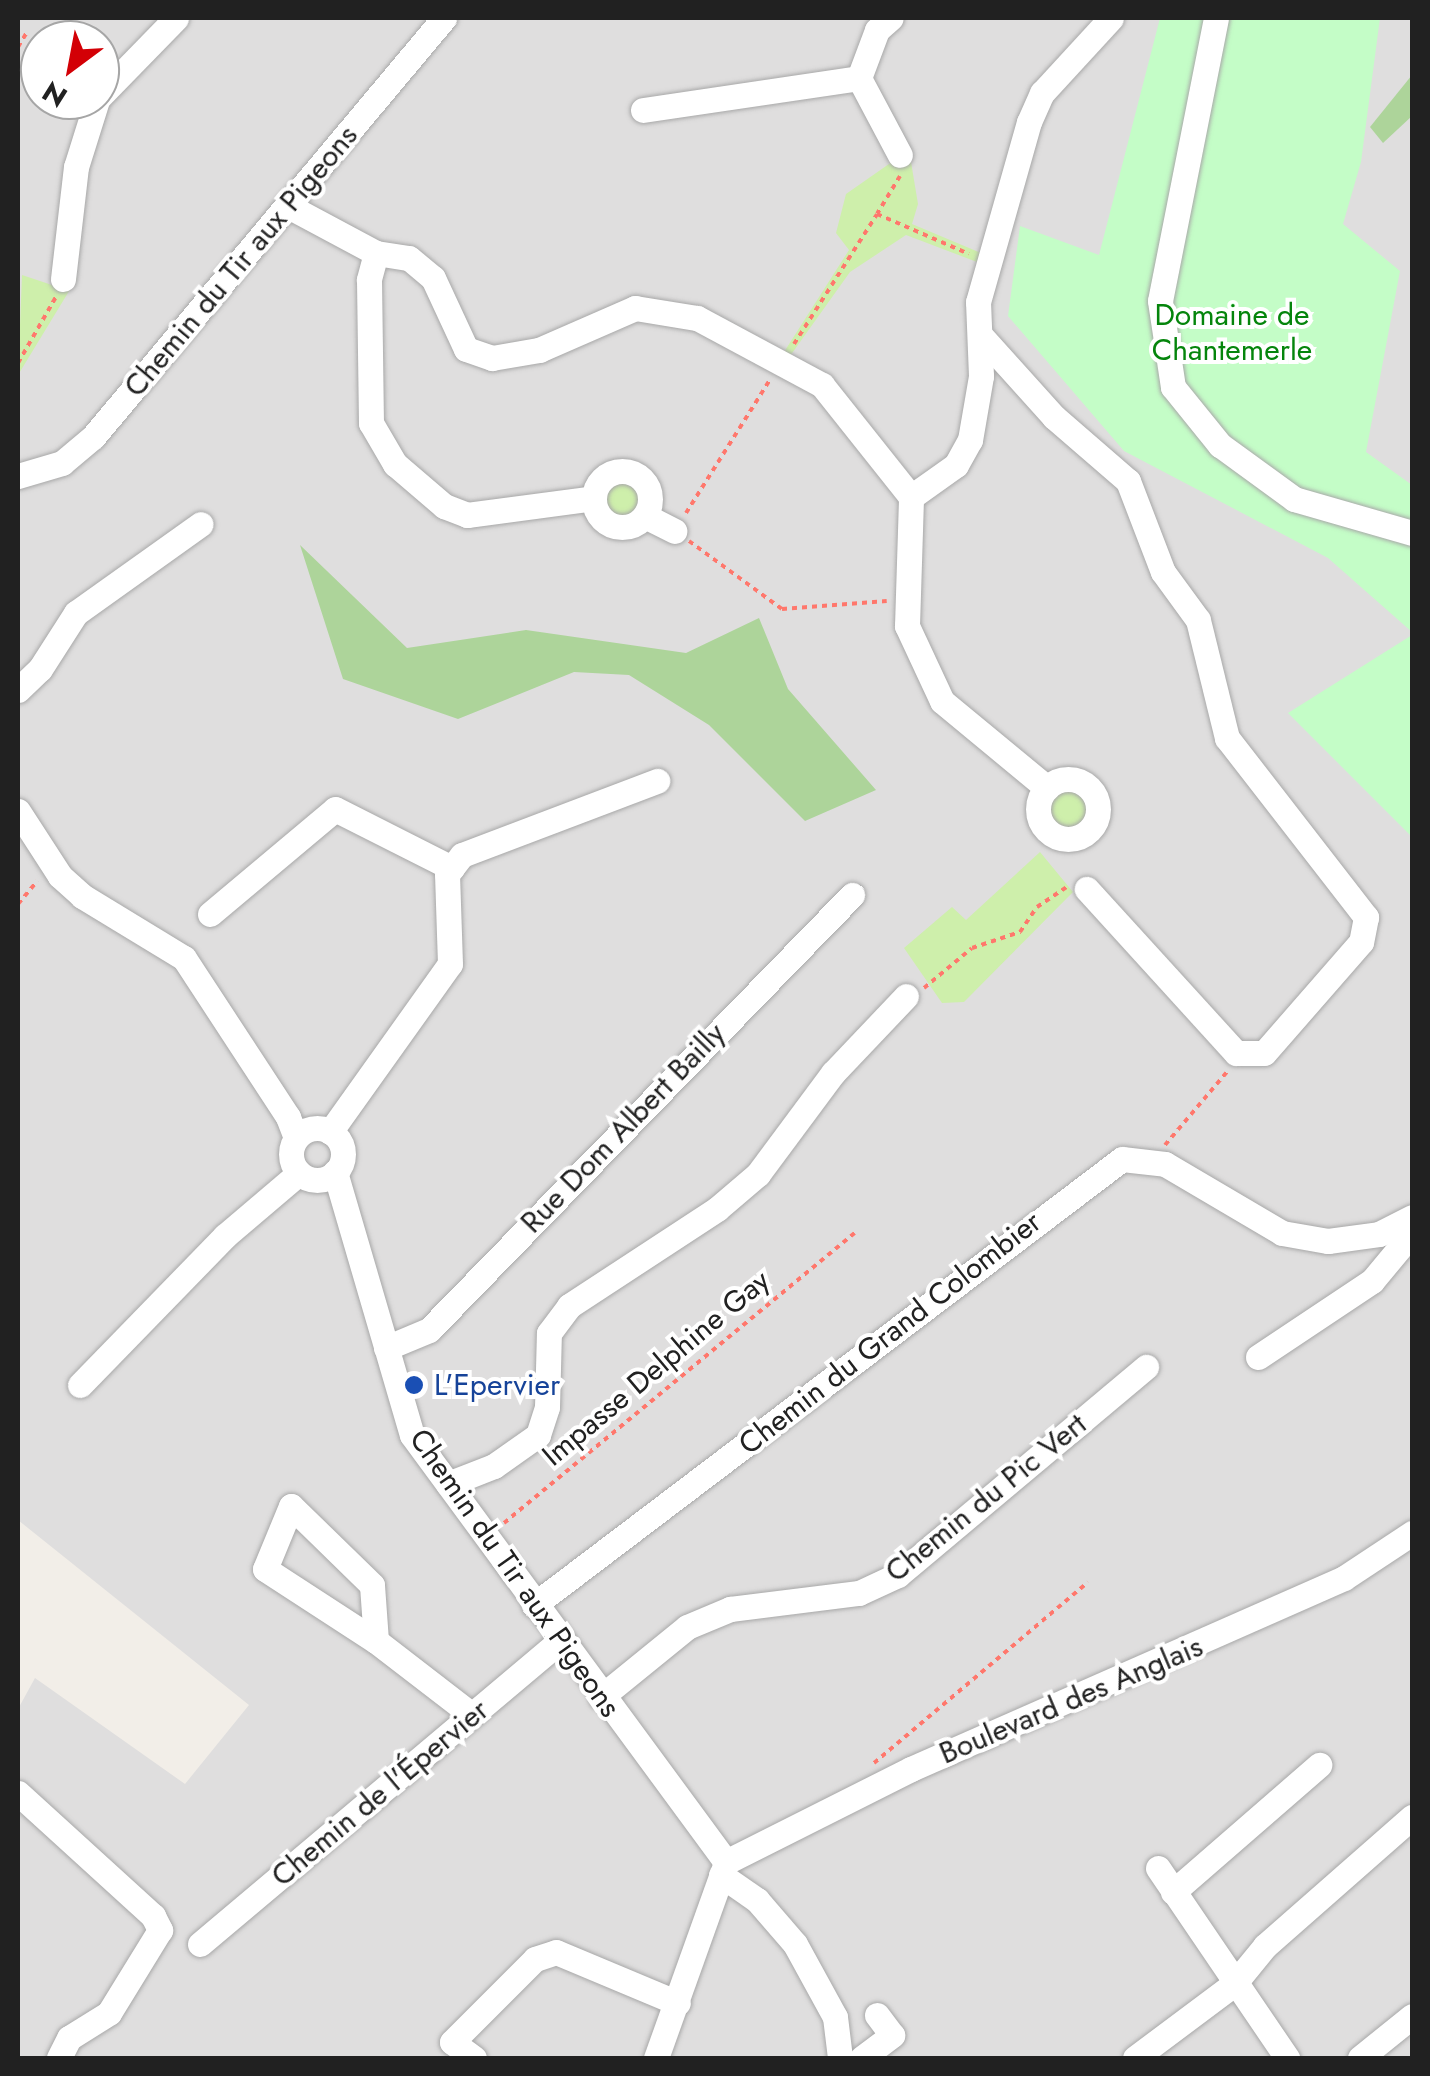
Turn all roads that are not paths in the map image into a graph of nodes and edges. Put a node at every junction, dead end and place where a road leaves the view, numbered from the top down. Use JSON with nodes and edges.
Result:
{"nodes":[{"id":1,"x":176,"y":18,"type":"edge"},
{"id":2,"x":444,"y":18,"type":"edge"},
{"id":3,"x":891,"y":18,"type":"edge"},
{"id":4,"x":1111,"y":18,"type":"edge"},
{"id":5,"x":1216,"y":18,"type":"edge"},
{"id":6,"x":120,"y":75,"type":"edge"},
{"id":7,"x":859,"y":78,"type":"junction"},
{"id":8,"x":643,"y":110,"type":"dead end"},
{"id":9,"x":91,"y":120,"type":"edge"},
{"id":10,"x":900,"y":155,"type":"road end"},
{"id":11,"x":302,"y":207,"type":"junction"},
{"id":12,"x":376,"y":254,"type":"junction"},
{"id":13,"x":64,"y":279,"type":"road end"},
{"id":14,"x":982,"y":338,"type":"junction"},
{"id":15,"x":18,"y":476,"type":"edge"},
{"id":16,"x":910,"y":497,"type":"junction"},
{"id":17,"x":594,"y":498,"type":"junction"},
{"id":18,"x":646,"y":516,"type":"junction"},
{"id":19,"x":201,"y":524,"type":"dead end"},
{"id":20,"x":674,"y":531,"type":"road end"},
{"id":21,"x":1412,"y":533,"type":"edge"},
{"id":22,"x":18,"y":690,"type":"edge"},
{"id":23,"x":657,"y":781,"type":"dead end"},
{"id":24,"x":1046,"y":788,"type":"dead end"},
{"id":25,"x":18,"y":811,"type":"edge"},
{"id":26,"x":452,"y":868,"type":"junction"},
{"id":27,"x":1086,"y":889,"type":"road end"},
{"id":28,"x":852,"y":894,"type":"dead end"},
{"id":29,"x":210,"y":914,"type":"dead end"},
{"id":30,"x":906,"y":996,"type":"road end"},
{"id":31,"x":305,"y":1129,"type":"junction"},
{"id":32,"x":319,"y":1174,"type":"junction"},
{"id":33,"x":1412,"y":1217,"type":"edge"},
{"id":34,"x":1412,"y":1233,"type":"edge"},
{"id":35,"x":386,"y":1348,"type":"junction"},
{"id":36,"x":1258,"y":1357,"type":"dead end"},
{"id":37,"x":1146,"y":1367,"type":"dead end"},
{"id":38,"x":80,"y":1385,"type":"dead end"},
{"id":39,"x":448,"y":1484,"type":"junction"},
{"id":40,"x":1412,"y":1532,"type":"edge"},
{"id":41,"x":534,"y":1605,"type":"junction"},
{"id":42,"x":560,"y":1641,"type":"junction"},
{"id":43,"x":376,"y":1642,"type":"junction"},
{"id":44,"x":601,"y":1697,"type":"junction"},
{"id":45,"x":472,"y":1715,"type":"junction"},
{"id":46,"x":1318,"y":1765,"type":"dead end"},
{"id":47,"x":18,"y":1793,"type":"edge"},
{"id":48,"x":1412,"y":1818,"type":"edge"},
{"id":49,"x":724,"y":1868,"type":"junction"},
{"id":50,"x":1158,"y":1868,"type":"dead end"},
{"id":51,"x":1173,"y":1892,"type":"junction"},
{"id":52,"x":200,"y":1944,"type":"dead end"},
{"id":53,"x":1234,"y":1984,"type":"junction"},
{"id":54,"x":678,"y":2003,"type":"junction"},
{"id":55,"x":877,"y":2015,"type":"dead end"},
{"id":56,"x":1412,"y":2016,"type":"edge"},
{"id":57,"x":59,"y":2058,"type":"edge"},
{"id":58,"x":474,"y":2058,"type":"edge"},
{"id":59,"x":656,"y":2058,"type":"edge"},
{"id":60,"x":840,"y":2058,"type":"edge"},
{"id":61,"x":862,"y":2058,"type":"edge"},
{"id":62,"x":1135,"y":2058,"type":"edge"},
{"id":63,"x":1286,"y":2058,"type":"edge"},
{"id":64,"x":1360,"y":2058,"type":"edge"}],
"edges":[{"from":1,"to":6,"type":"street"},
{"from":2,"to":11,"type":"street","name":"Chemin du Tir aux Pigeons"},
{"from":3,"to":7,"type":"street"},
{"from":4,"to":14,"type":"street"},
{"from":5,"to":21,"type":"street"},
{"from":7,"to":8,"type":"street"},
{"from":7,"to":10,"type":"street"},
{"from":9,"to":13,"type":"street"},
{"from":11,"to":12,"type":"street"},
{"from":11,"to":15,"type":"street","name":"Chemin du Tir aux Pigeons"},
{"from":12,"to":16,"type":"street"},
{"from":12,"to":17,"type":"street"},
{"from":14,"to":16,"type":"street"},
{"from":14,"to":27,"type":"street"},
{"from":16,"to":24,"type":"street"},
{"from":17,"to":18,"type":"street"},
{"from":17,"to":18,"type":"street"},
{"from":18,"to":20,"type":"street"},
{"from":19,"to":22,"type":"street"},
{"from":23,"to":26,"type":"street"},
{"from":25,"to":31,"type":"street"},
{"from":26,"to":29,"type":"street"},
{"from":26,"to":31,"type":"street"},
{"from":28,"to":35,"type":"street","name":"Rue Dom Albert Bailly"},
{"from":30,"to":39,"type":"street"},
{"from":31,"to":32,"type":"street"},
{"from":31,"to":32,"type":"street"},
{"from":32,"to":35,"type":"street","name":"Chemin du Tir aux Pigeons"},
{"from":32,"to":38,"type":"street"},
{"from":33,"to":41,"type":"street","name":"Chemin du Grand Colombier"},
{"from":34,"to":36,"type":"street"},
{"from":35,"to":39,"type":"street","name":"Chemin du Tir aux Pigeons"},
{"from":37,"to":44,"type":"street","name":"Chemin du Pic Vert"},
{"from":39,"to":41,"type":"street","name":"Chemin du Tir aux Pigeons"},
{"from":40,"to":49,"type":"street","name":"Boulevard des Anglais"},
{"from":41,"to":42,"type":"street","name":"Chemin du Tir aux Pigeons"},
{"from":42,"to":44,"type":"street","name":"Chemin du Tir aux Pigeons"},
{"from":42,"to":45,"type":"street","name":"Chemin de l'Épervier"},
{"from":43,"to":43,"type":"street"},
{"from":43,"to":45,"type":"street"},
{"from":44,"to":49,"type":"street","name":"Chemin du Tir aux Pigeons"},
{"from":45,"to":52,"type":"street","name":"Chemin de l'Épervier"},
{"from":46,"to":51,"type":"street"},
{"from":47,"to":57,"type":"street"},
{"from":48,"to":53,"type":"street"},
{"from":49,"to":54,"type":"street"},
{"from":49,"to":60,"type":"street","name":"Chemin du Tir aux Pigeons"},
{"from":50,"to":51,"type":"street"},
{"from":51,"to":53,"type":"street"},
{"from":53,"to":62,"type":"street"},
{"from":53,"to":63,"type":"street"},
{"from":54,"to":58,"type":"street"},
{"from":54,"to":59,"type":"street"},
{"from":55,"to":61,"type":"street"},
{"from":56,"to":64,"type":"street"}]}
